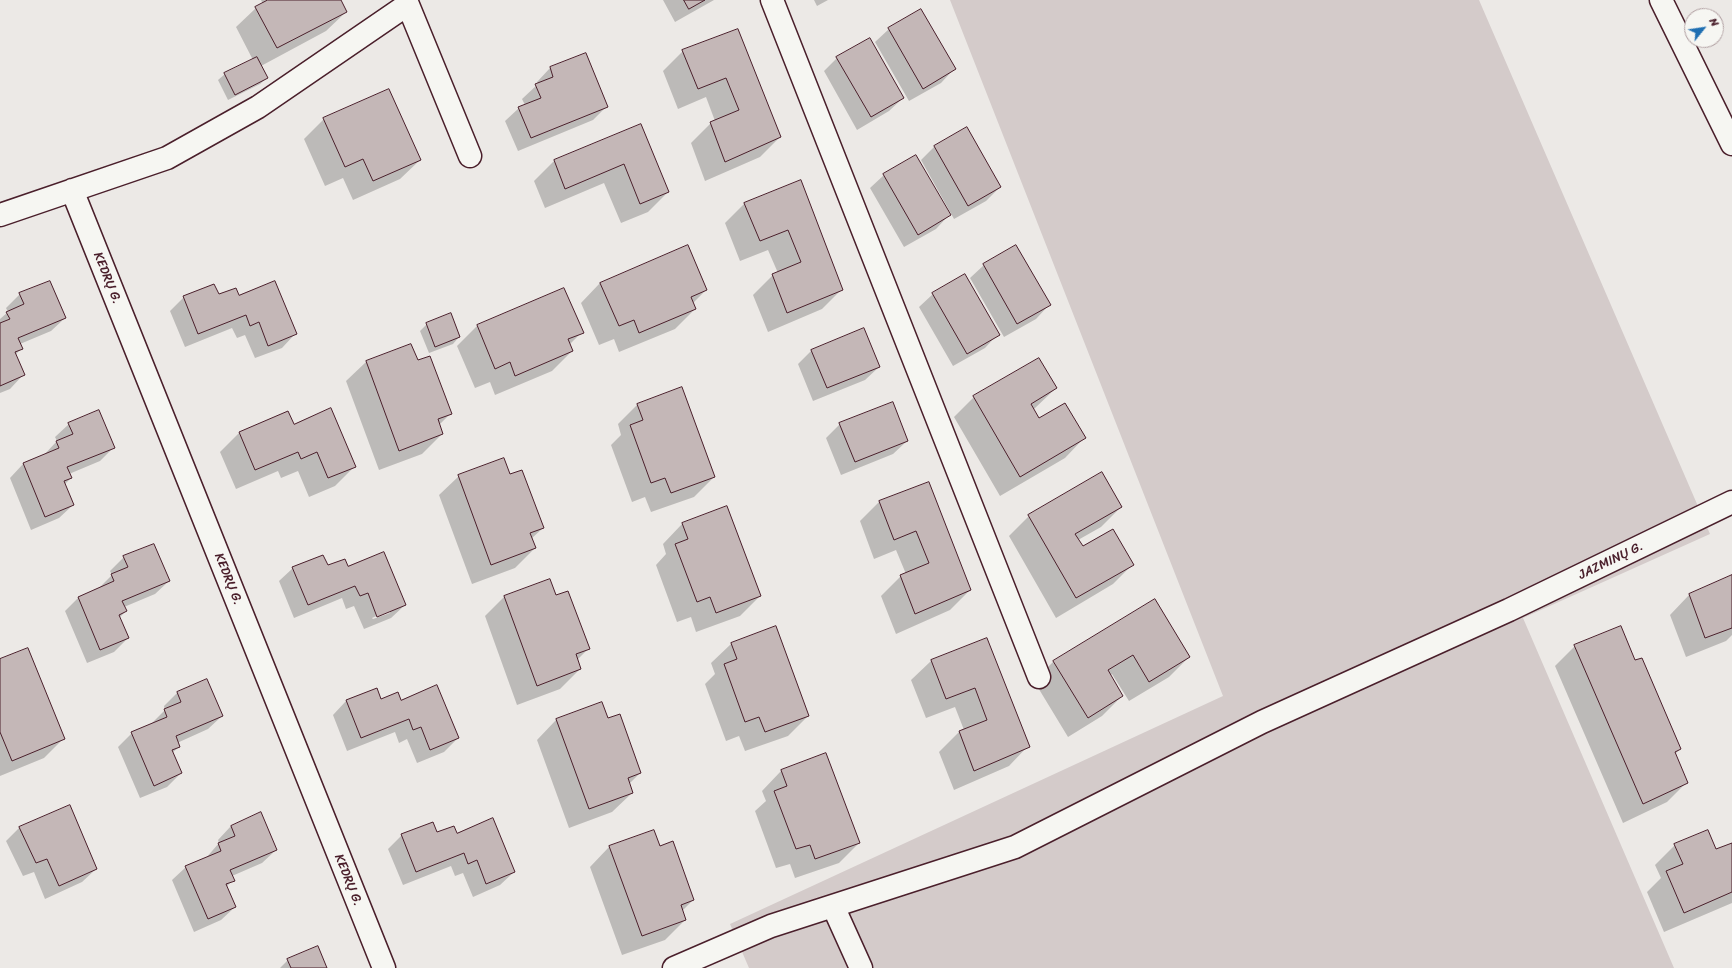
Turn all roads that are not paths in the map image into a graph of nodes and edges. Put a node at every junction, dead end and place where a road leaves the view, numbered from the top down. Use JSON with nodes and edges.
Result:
{"nodes":[{"id":1,"x":772,"y":0,"type":"edge"},
{"id":2,"x":1661,"y":0,"type":"edge"},
{"id":3,"x":407,"y":2,"type":"edge"},
{"id":4,"x":1732,"y":144,"type":"edge"},
{"id":5,"x":470,"y":156,"type":"dead end"},
{"id":6,"x":72,"y":190,"type":"junction"},
{"id":7,"x":0,"y":215,"type":"edge"},
{"id":8,"x":1732,"y":502,"type":"edge"},
{"id":9,"x":1039,"y":677,"type":"dead end"},
{"id":10,"x":833,"y":906,"type":"junction"},
{"id":11,"x":384,"y":968,"type":"edge"},
{"id":12,"x":674,"y":968,"type":"edge"},
{"id":13,"x":861,"y":968,"type":"edge"}],
"edges":[{"from":1,"to":9,"type":"street"},
{"from":2,"to":4,"type":"street"},
{"from":3,"to":5,"type":"street"},
{"from":3,"to":6,"type":"street"},
{"from":6,"to":7,"type":"street"},
{"from":6,"to":11,"type":"street","name":"KEDRŲ G."},
{"from":8,"to":10,"type":"street","name":"JAZMINŲ G."},
{"from":10,"to":12,"type":"street","name":"JAZMINŲ G."},
{"from":10,"to":13,"type":"street"}]}
